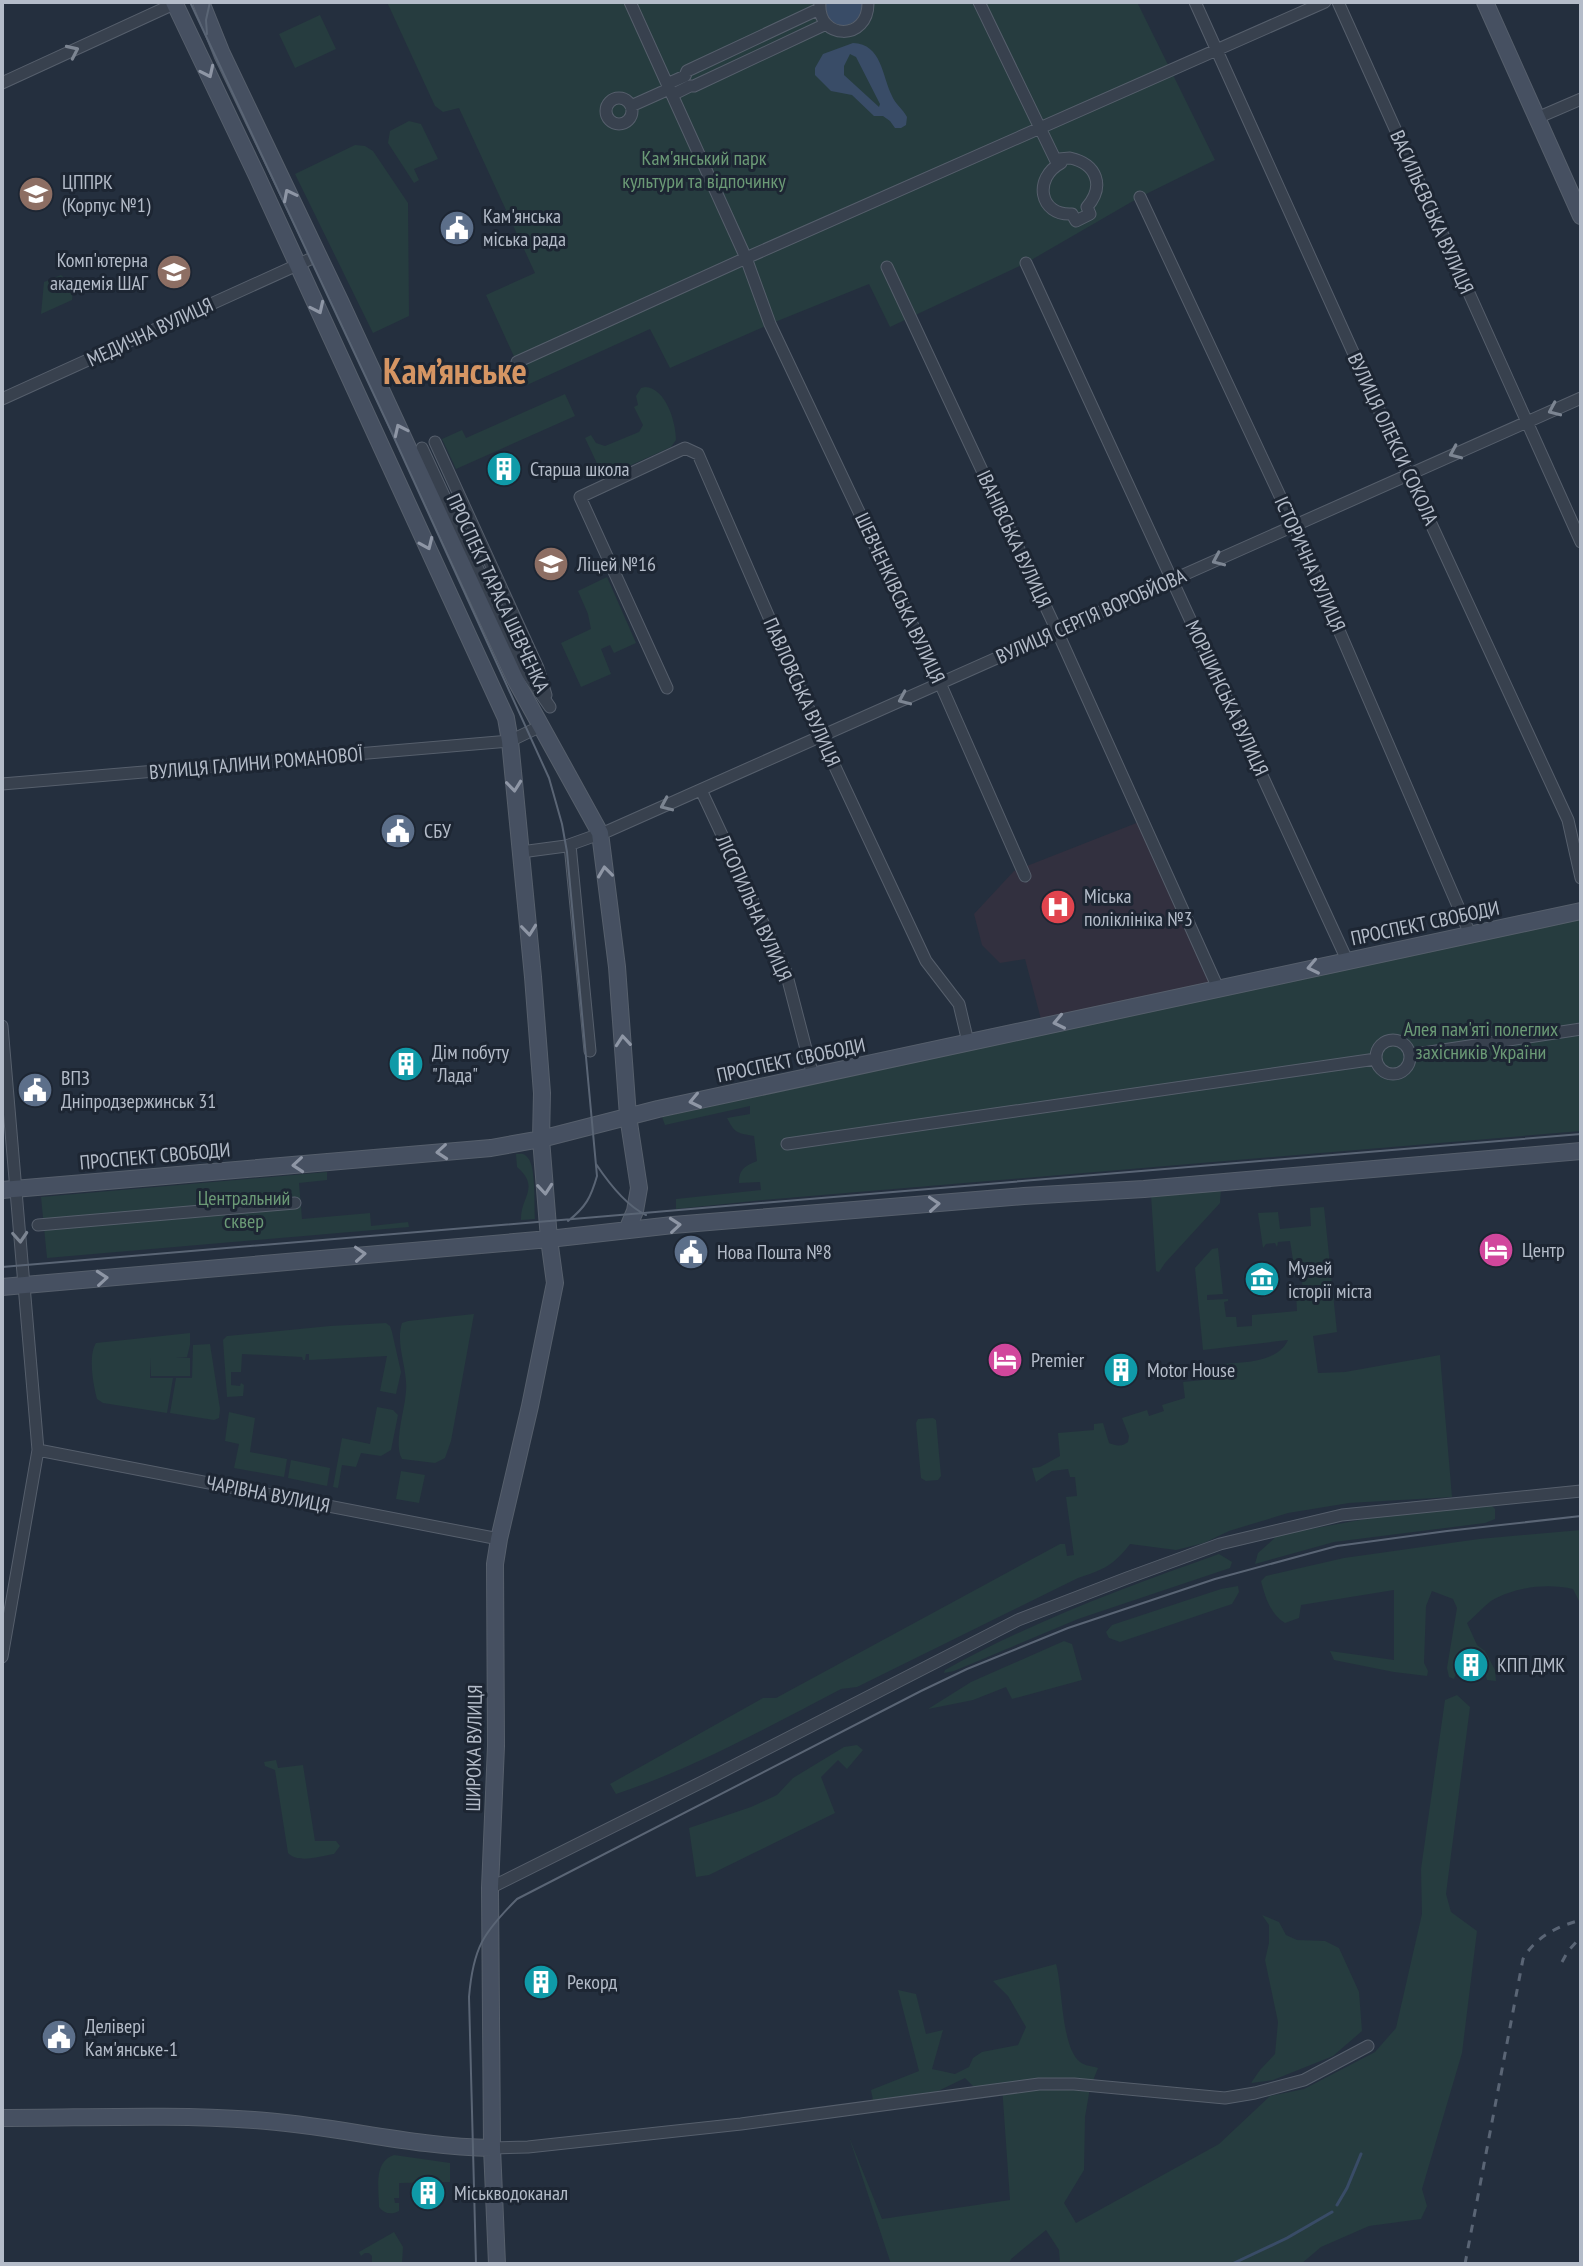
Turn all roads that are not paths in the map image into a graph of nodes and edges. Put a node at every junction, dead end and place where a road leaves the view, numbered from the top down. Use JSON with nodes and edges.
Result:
{"nodes":[{"id":1,"x":176,"y":2,"type":"edge"},
{"id":2,"x":201,"y":2,"type":"edge"},
{"id":3,"x":630,"y":2,"type":"edge"},
{"id":4,"x":979,"y":2,"type":"edge"},
{"id":5,"x":1195,"y":2,"type":"edge"},
{"id":6,"x":1325,"y":2,"type":"edge"},
{"id":7,"x":1338,"y":2,"type":"edge"},
{"id":8,"x":1485,"y":2,"type":"edge"},
{"id":9,"x":870,"y":3,"type":"edge"},
{"id":10,"x":820,"y":6,"type":"edge"},
{"id":11,"x":826,"y":24,"type":"junction"},
{"id":12,"x":1217,"y":51,"type":"junction"},
{"id":13,"x":2,"y":83,"type":"edge"},
{"id":14,"x":669,"y":89,"type":"junction"},
{"id":15,"x":1581,"y":99,"type":"edge"},
{"id":16,"x":631,"y":106,"type":"dead end"},
{"id":17,"x":1537,"y":118,"type":"junction"},
{"id":18,"x":1040,"y":129,"type":"junction"},
{"id":19,"x":1060,"y":161,"type":"junction"},
{"id":20,"x":1140,"y":197,"type":"dead end"},
{"id":21,"x":1581,"y":216,"type":"edge"},
{"id":22,"x":319,"y":255,"type":"junction"},
{"id":23,"x":746,"y":258,"type":"junction"},
{"id":24,"x":1026,"y":263,"type":"dead end"},
{"id":25,"x":298,"y":264,"type":"junction"},
{"id":26,"x":887,"y":267,"type":"dead end"},
{"id":27,"x":517,"y":362,"type":"dead end"},
{"id":28,"x":1581,"y":398,"type":"edge"},
{"id":29,"x":2,"y":399,"type":"edge"},
{"id":30,"x":1527,"y":422,"type":"junction"},
{"id":31,"x":435,"y":442,"type":"dead end"},
{"id":32,"x":422,"y":448,"type":"dead end"},
{"id":33,"x":1408,"y":474,"type":"junction"},
{"id":34,"x":1294,"y":526,"type":"junction"},
{"id":35,"x":1581,"y":542,"type":"edge"},
{"id":36,"x":1173,"y":580,"type":"junction"},
{"id":37,"x":1057,"y":631,"type":"junction"},
{"id":38,"x":940,"y":683,"type":"junction"},
{"id":39,"x":667,"y":688,"type":"dead end"},
{"id":40,"x":541,"y":726,"type":"junction"},
{"id":41,"x":821,"y":737,"type":"junction"},
{"id":42,"x":510,"y":741,"type":"junction"},
{"id":43,"x":2,"y":784,"type":"edge"},
{"id":44,"x":701,"y":790,"type":"junction"},
{"id":45,"x":600,"y":833,"type":"junction"},
{"id":46,"x":570,"y":845,"type":"junction"},
{"id":47,"x":521,"y":852,"type":"junction"},
{"id":48,"x":1025,"y":876,"type":"dead end"},
{"id":49,"x":1581,"y":878,"type":"edge"},
{"id":50,"x":1581,"y":911,"type":"edge"},
{"id":51,"x":1470,"y":934,"type":"junction"},
{"id":52,"x":1347,"y":960,"type":"junction"},
{"id":53,"x":1218,"y":988,"type":"junction"},
{"id":54,"x":2,"y":1026,"type":"edge"},
{"id":55,"x":1581,"y":1029,"type":"edge"},
{"id":56,"x":968,"y":1042,"type":"junction"},
{"id":57,"x":590,"y":1051,"type":"dead end"},
{"id":58,"x":1410,"y":1055,"type":"junction"},
{"id":59,"x":1376,"y":1059,"type":"junction"},
{"id":60,"x":813,"y":1076,"type":"junction"},
{"id":61,"x":628,"y":1116,"type":"junction"},
{"id":62,"x":541,"y":1139,"type":"junction"},
{"id":63,"x":787,"y":1144,"type":"dead end"},
{"id":64,"x":1581,"y":1151,"type":"edge"},
{"id":65,"x":9,"y":1189,"type":"edge"},
{"id":66,"x":295,"y":1203,"type":"dead end"},
{"id":67,"x":38,"y":1225,"type":"dead end"},
{"id":68,"x":627,"y":1230,"type":"junction"},
{"id":69,"x":549,"y":1239,"type":"junction"},
{"id":70,"x":24,"y":1285,"type":"junction"},
{"id":71,"x":2,"y":1287,"type":"edge"},
{"id":72,"x":38,"y":1450,"type":"junction"},
{"id":73,"x":1581,"y":1491,"type":"edge"},
{"id":74,"x":499,"y":1539,"type":"junction"},
{"id":75,"x":2,"y":1657,"type":"edge"},
{"id":76,"x":490,"y":1888,"type":"junction"},
{"id":77,"x":1368,"y":2046,"type":"dead end"},
{"id":78,"x":2,"y":2118,"type":"edge"},
{"id":79,"x":492,"y":2148,"type":"junction"},
{"id":80,"x":497,"y":2264,"type":"edge"}],
"edges":[{"from":13,"to":1,"type":"street","one_way":true},
{"from":1,"to":25,"type":"main road","one_way":true},
{"from":22,"to":2,"type":"main road","name":"ПРОСПЕКТ ТАРАСА ШЕВЧЕНКА","one_way":true},
{"from":3,"to":14,"type":"street","name":"ШЕВЧЕНКІВСЬКА ВУЛИЦЯ"},
{"from":4,"to":18,"type":"street"},
{"from":5,"to":12,"type":"street","name":"ВУЛИЦЯ ОЛЕКСИ СОКОЛА"},
{"from":6,"to":12,"type":"street"},
{"from":7,"to":30,"type":"street","name":"ВАСИЛЬЄВСЬКА ВУЛИЦЯ"},
{"from":8,"to":17,"type":"main road"},
{"from":9,"to":11,"type":"street"},
{"from":10,"to":11,"type":"street"},
{"from":10,"to":14,"type":"street"},
{"from":11,"to":14,"type":"street"},
{"from":12,"to":18,"type":"street"},
{"from":12,"to":33,"type":"street","name":"ВУЛИЦЯ ОЛЕКСИ СОКОЛА"},
{"from":14,"to":16,"type":"street"},
{"from":14,"to":23,"type":"street","name":"ШЕВЧЕНКІВСЬКА ВУЛИЦЯ"},
{"from":15,"to":17,"type":"street"},
{"from":17,"to":21,"type":"main road"},
{"from":18,"to":19,"type":"street"},
{"from":18,"to":23,"type":"street"},
{"from":19,"to":19,"type":"street"},
{"from":20,"to":34,"type":"street","name":"ІСТОРИЧНА ВУЛИЦЯ"},
{"from":22,"to":25,"type":"street","name":"МЕДИЧНА ВУЛИЦЯ"},
{"from":40,"to":22,"type":"main road","name":"ПРОСПЕКТ ТАРАСА ШЕВЧЕНКА","one_way":true},
{"from":23,"to":27,"type":"street"},
{"from":23,"to":38,"type":"street","name":"ШЕВЧЕНКІВСЬКА ВУЛИЦЯ"},
{"from":24,"to":36,"type":"street","name":"МОРШИНСЬКА ВУЛИЦЯ"},
{"from":25,"to":29,"type":"street","name":"МЕДИЧНА ВУЛИЦЯ"},
{"from":25,"to":42,"type":"main road","one_way":true},
{"from":26,"to":37,"type":"street","name":"ІВАНІВСЬКА ВУЛИЦЯ"},
{"from":28,"to":30,"type":"street","name":"ВУЛИЦЯ СЕРГІЯ ВОРОБЙОВА","one_way":true},
{"from":30,"to":33,"type":"street","name":"ВУЛИЦЯ СЕРГІЯ ВОРОБЙОВА","one_way":true},
{"from":30,"to":35,"type":"street","name":"ВАСИЛЬЄВСЬКА ВУЛИЦЯ"},
{"from":31,"to":32,"type":"street"},
{"from":33,"to":34,"type":"street","name":"ВУЛИЦЯ СЕРГІЯ ВОРОБЙОВА"},
{"from":33,"to":49,"type":"street","name":"ВУЛИЦЯ ОЛЕКСИ СОКОЛА"},
{"from":34,"to":36,"type":"street","name":"ВУЛИЦЯ СЕРГІЯ ВОРОБЙОВА","one_way":true},
{"from":34,"to":51,"type":"street","name":"ІСТОРИЧНА ВУЛИЦЯ"},
{"from":36,"to":37,"type":"street","name":"ВУЛИЦЯ СЕРГІЯ ВОРОБЙОВА"},
{"from":36,"to":52,"type":"street","name":"МОРШИНСЬКА ВУЛИЦЯ"},
{"from":37,"to":38,"type":"street","name":"ВУЛИЦЯ СЕРГІЯ ВОРОБЙОВА"},
{"from":37,"to":53,"type":"street","name":"ІВАНІВСЬКА ВУЛИЦЯ"},
{"from":38,"to":41,"type":"street","name":"ВУЛИЦЯ СЕРГІЯ ВОРОБЙОВА","one_way":true},
{"from":38,"to":48,"type":"street","name":"ШЕВЧЕНКІВСЬКА ВУЛИЦЯ"},
{"from":39,"to":41,"type":"street","name":"ПАВЛОВСЬКА ВУЛИЦЯ"},
{"from":40,"to":42,"type":"street"},
{"from":40,"to":45,"type":"main road","name":"ПРОСПЕКТ ТАРАСА ШЕВЧЕНКА"},
{"from":41,"to":44,"type":"street","name":"ВУЛИЦЯ СЕРГІЯ ВОРОБЙОВА"},
{"from":41,"to":56,"type":"street","name":"ПАВЛОВСЬКА ВУЛИЦЯ"},
{"from":42,"to":43,"type":"street","name":"ВУЛИЦЯ ГАЛИНИ РОМАНОВОЇ"},
{"from":42,"to":47,"type":"main road","one_way":true},
{"from":44,"to":45,"type":"street","name":"ВУЛИЦЯ СЕРГІЯ ВОРОБЙОВА","one_way":true},
{"from":44,"to":60,"type":"street","name":"ЛІСОПИЛЬНА ВУЛИЦЯ"},
{"from":45,"to":46,"type":"street","name":"ВУЛИЦЯ СЕРГІЯ ВОРОБЙОВА"},
{"from":61,"to":45,"type":"main road","name":"ПРОСПЕКТ ТАРАСА ШЕВЧЕНКА","one_way":true},
{"from":46,"to":47,"type":"street","name":"ВУЛИЦЯ СЕРГІЯ ВОРОБЙОВА"},
{"from":46,"to":57,"type":"street"},
{"from":47,"to":62,"type":"main road","one_way":true},
{"from":50,"to":51,"type":"main road","name":"ПРОСПЕКТ СВОБОДИ"},
{"from":51,"to":52,"type":"main road","name":"ПРОСПЕКТ СВОБОДИ"},
{"from":52,"to":53,"type":"main road","name":"ПРОСПЕКТ СВОБОДИ","one_way":true},
{"from":53,"to":56,"type":"main road","name":"ПРОСПЕКТ СВОБОДИ","one_way":true},
{"from":54,"to":65,"type":"street"},
{"from":55,"to":58,"type":"street"},
{"from":56,"to":60,"type":"main road","name":"ПРОСПЕКТ СВОБОДИ"},
{"from":58,"to":59,"type":"street"},
{"from":58,"to":59,"type":"street"},
{"from":59,"to":63,"type":"street"},
{"from":60,"to":61,"type":"main road","name":"ПРОСПЕКТ СВОБОДИ","one_way":true},
{"from":61,"to":62,"type":"main road","name":"ПРОСПЕКТ СВОБОДИ"},
{"from":61,"to":68,"type":"main road","name":"ПРОСПЕКТ ТАРАСА ШЕВЧЕНКА"},
{"from":62,"to":65,"type":"main road","name":"ПРОСПЕКТ СВОБОДИ","one_way":true},
{"from":62,"to":69,"type":"main road","one_way":true},
{"from":68,"to":64,"type":"main road","one_way":true},
{"from":65,"to":70,"type":"street","one_way":true},
{"from":66,"to":67,"type":"street"},
{"from":68,"to":69,"type":"main road"},
{"from":70,"to":69,"type":"main road","one_way":true},
{"from":69,"to":74,"type":"main road","name":"ШИРОКА ВУЛИЦЯ"},
{"from":70,"to":71,"type":"main road"},
{"from":70,"to":72,"type":"street"},
{"from":72,"to":74,"type":"street","name":"ЧАРІВНА ВУЛИЦЯ"},
{"from":72,"to":75,"type":"street"},
{"from":73,"to":76,"type":"street"},
{"from":74,"to":76,"type":"main road","name":"ШИРОКА ВУЛИЦЯ"},
{"from":76,"to":79,"type":"main road","name":"ШИРОКА ВУЛИЦЯ"},
{"from":77,"to":79,"type":"street"},
{"from":78,"to":79,"type":"main road"},
{"from":79,"to":80,"type":"main road","name":"ШИРОКА ВУЛИЦЯ"}]}
